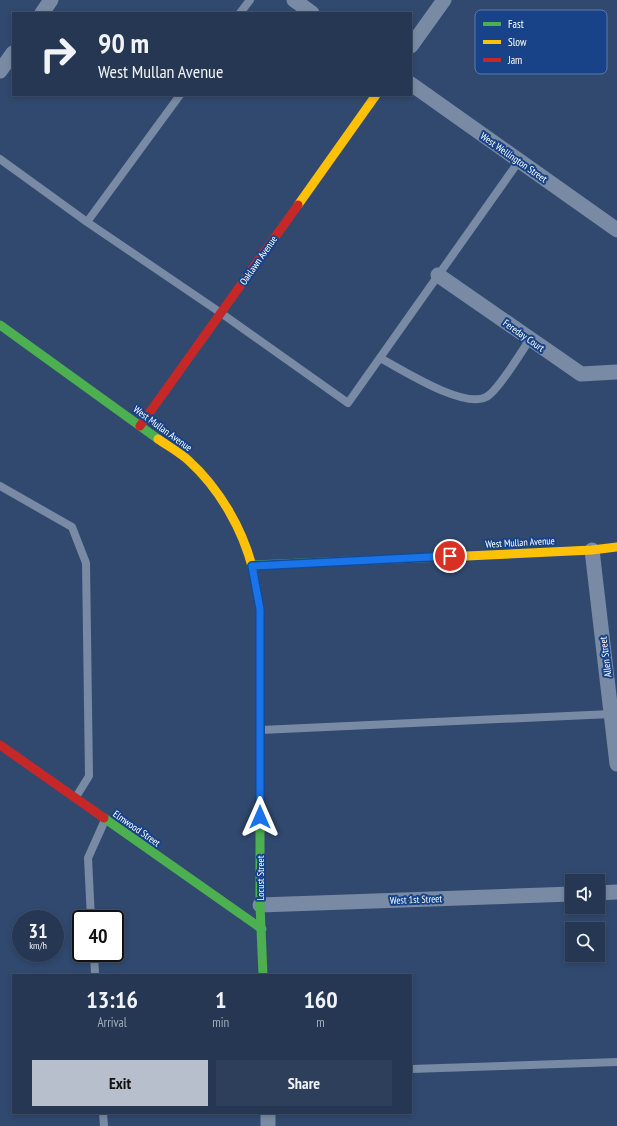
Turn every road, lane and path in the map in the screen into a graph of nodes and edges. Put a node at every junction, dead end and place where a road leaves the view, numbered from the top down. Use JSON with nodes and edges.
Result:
{"nodes":[{"id":1,"x":51,"y":0,"type":"edge"},
{"id":2,"x":250,"y":0,"type":"edge"},
{"id":3,"x":294,"y":0,"type":"edge"},
{"id":4,"x":444,"y":0,"type":"edge"},
{"id":5,"x":43,"y":12,"type":"edge"},
{"id":6,"x":241,"y":12,"type":"edge"},
{"id":7,"x":311,"y":12,"type":"edge"},
{"id":8,"x":412,"y":45,"type":"edge"},
{"id":9,"x":12,"y":54,"type":"edge"},
{"id":10,"x":0,"y":71,"type":"edge"},
{"id":11,"x":412,"y":85,"type":"edge"},
{"id":12,"x":179,"y":96,"type":"edge"},
{"id":13,"x":375,"y":96,"type":"edge"},
{"id":14,"x":0,"y":159,"type":"edge"},
{"id":15,"x":519,"y":161,"type":"junction"},
{"id":16,"x":88,"y":222,"type":"junction"},
{"id":17,"x":617,"y":230,"type":"edge"},
{"id":18,"x":438,"y":275,"type":"junction"},
{"id":19,"x":221,"y":313,"type":"junction"},
{"id":20,"x":0,"y":325,"type":"edge"},
{"id":21,"x":530,"y":339,"type":"junction"},
{"id":22,"x":380,"y":358,"type":"junction"},
{"id":23,"x":617,"y":372,"type":"edge"},
{"id":24,"x":140,"y":426,"type":"junction"},
{"id":25,"x":0,"y":486,"type":"edge"},
{"id":26,"x":617,"y":547,"type":"edge"},
{"id":27,"x":592,"y":550,"type":"junction"},
{"id":28,"x":252,"y":566,"type":"junction"},
{"id":29,"x":614,"y":724,"type":"edge"},
{"id":30,"x":260,"y":730,"type":"junction"},
{"id":31,"x":0,"y":744,"type":"edge"},
{"id":32,"x":617,"y":764,"type":"edge"},
{"id":33,"x":75,"y":798,"type":"junction"},
{"id":34,"x":105,"y":819,"type":"junction"},
{"id":35,"x":617,"y":892,"type":"edge"},
{"id":36,"x":605,"y":893,"type":"edge"},
{"id":37,"x":565,"y":894,"type":"edge"},
{"id":38,"x":260,"y":905,"type":"junction"},
{"id":39,"x":91,"y":910,"type":"edge"},
{"id":40,"x":262,"y":929,"type":"junction"},
{"id":41,"x":94,"y":962,"type":"edge"},
{"id":42,"x":95,"y":974,"type":"edge"},
{"id":43,"x":263,"y":974,"type":"edge"},
{"id":44,"x":617,"y":1062,"type":"edge"},
{"id":45,"x":412,"y":1069,"type":"edge"},
{"id":46,"x":103,"y":1114,"type":"edge"},
{"id":47,"x":268,"y":1114,"type":"edge"},
{"id":48,"x":104,"y":1126,"type":"edge"},
{"id":49,"x":268,"y":1126,"type":"edge"}],
"edges":[{"from":1,"to":5,"type":"street"},
{"from":2,"to":6,"type":"lane"},
{"from":3,"to":7,"type":"street"},
{"from":4,"to":8,"type":"street"},
{"from":9,"to":10,"type":"street"},
{"from":11,"to":15,"type":"street","name":"West Wellington Street"},
{"from":12,"to":16,"type":"lane"},
{"from":13,"to":19,"type":"street","name":"Oaklawn Avenue"},
{"from":14,"to":16,"type":"lane"},
{"from":15,"to":17,"type":"street","name":"West Wellington Street"},
{"from":15,"to":18,"type":"lane"},
{"from":16,"to":19,"type":"lane"},
{"from":18,"to":21,"type":"street","name":"Fereday Court"},
{"from":18,"to":22,"type":"lane"},
{"from":19,"to":22,"type":"lane"},
{"from":19,"to":24,"type":"street","name":"Oaklawn Avenue"},
{"from":20,"to":24,"type":"street","name":"West Mullan Avenue"},
{"from":21,"to":22,"type":"lane"},
{"from":21,"to":23,"type":"street","name":"Fereday Court"},
{"from":24,"to":28,"type":"street","name":"West Mullan Avenue"},
{"from":25,"to":33,"type":"lane"},
{"from":26,"to":27,"type":"street","name":"West Mullan Avenue"},
{"from":27,"to":28,"type":"street","name":"West Mullan Avenue"},
{"from":27,"to":29,"type":"street","name":"Allen Street"},
{"from":28,"to":30,"type":"street","name":"Locust Street"},
{"from":29,"to":30,"type":"lane"},
{"from":29,"to":32,"type":"street","name":"Allen Street"},
{"from":30,"to":38,"type":"street","name":"Locust Street"},
{"from":31,"to":33,"type":"street","name":"Elmwood Street"},
{"from":33,"to":34,"type":"street","name":"Elmwood Street"},
{"from":34,"to":39,"type":"lane"},
{"from":34,"to":40,"type":"street","name":"Elmwood Street"},
{"from":35,"to":36,"type":"street"},
{"from":37,"to":38,"type":"street","name":"West 1st Street"},
{"from":38,"to":40,"type":"street","name":"Locust Street"},
{"from":40,"to":43,"type":"street","name":"Locust Street"},
{"from":41,"to":42,"type":"lane"},
{"from":44,"to":45,"type":"lane"},
{"from":46,"to":48,"type":"lane"},
{"from":47,"to":49,"type":"street"}]}
